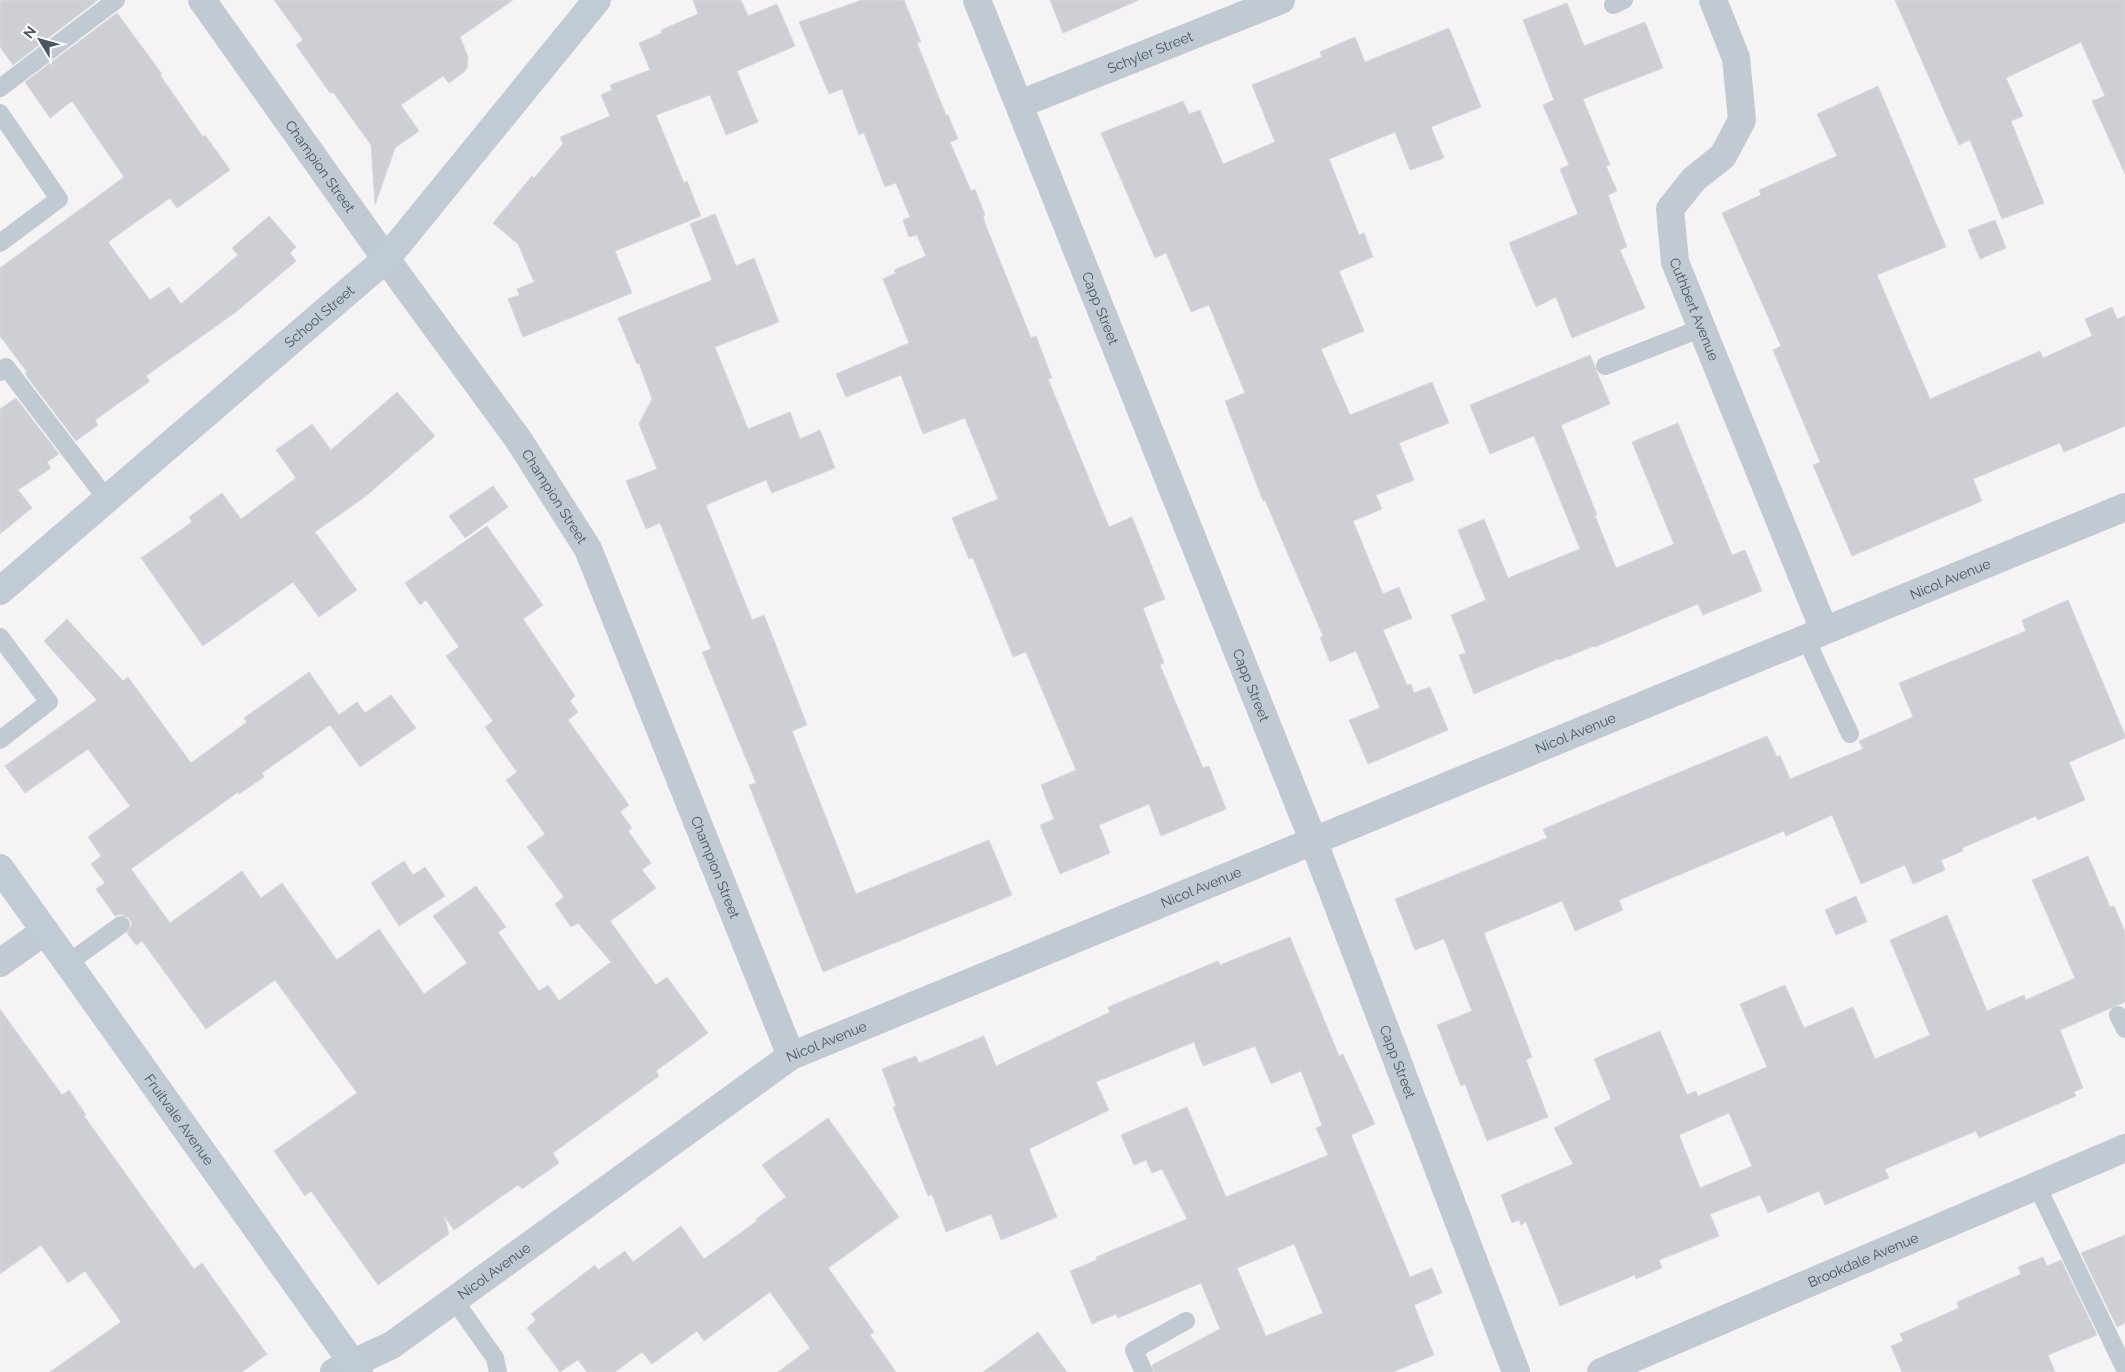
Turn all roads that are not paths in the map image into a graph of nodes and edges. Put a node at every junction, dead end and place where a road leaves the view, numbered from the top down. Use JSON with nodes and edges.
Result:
{"nodes":[{"id":1,"x":116,"y":0,"type":"edge"},
{"id":2,"x":202,"y":0,"type":"edge"},
{"id":3,"x":597,"y":0,"type":"edge"},
{"id":4,"x":977,"y":0,"type":"edge"},
{"id":5,"x":1281,"y":0,"type":"edge"},
{"id":6,"x":1713,"y":0,"type":"edge"},
{"id":7,"x":0,"y":88,"type":"edge"},
{"id":8,"x":1020,"y":104,"type":"junction"},
{"id":9,"x":0,"y":113,"type":"edge"},
{"id":10,"x":0,"y":243,"type":"edge"},
{"id":11,"x":386,"y":259,"type":"junction"},
{"id":12,"x":1702,"y":328,"type":"junction"},
{"id":13,"x":1605,"y":366,"type":"dead end"},
{"id":14,"x":0,"y":372,"type":"edge"},
{"id":15,"x":106,"y":498,"type":"junction"},
{"id":16,"x":2125,"y":507,"type":"edge"},
{"id":17,"x":0,"y":590,"type":"edge"},
{"id":18,"x":1814,"y":633,"type":"junction"},
{"id":19,"x":0,"y":637,"type":"edge"},
{"id":20,"x":1850,"y":734,"type":"dead end"},
{"id":21,"x":0,"y":740,"type":"edge"},
{"id":22,"x":1313,"y":840,"type":"junction"},
{"id":23,"x":0,"y":868,"type":"edge"},
{"id":24,"x":121,"y":925,"type":"dead end"},
{"id":25,"x":45,"y":931,"type":"junction"},
{"id":26,"x":0,"y":963,"type":"edge"},
{"id":27,"x":68,"y":963,"type":"junction"},
{"id":28,"x":791,"y":1056,"type":"junction"},
{"id":29,"x":2125,"y":1148,"type":"edge"},
{"id":30,"x":2037,"y":1186,"type":"junction"},
{"id":31,"x":454,"y":1300,"type":"junction"},
{"id":32,"x":1186,"y":1321,"type":"dead end"},
{"id":33,"x":349,"y":1369,"type":"edge"},
{"id":34,"x":2125,"y":1369,"type":"edge"},
{"id":35,"x":498,"y":1372,"type":"edge"},
{"id":36,"x":1144,"y":1372,"type":"edge"},
{"id":37,"x":1516,"y":1372,"type":"edge"},
{"id":38,"x":1602,"y":1372,"type":"edge"}],
"edges":[{"from":1,"to":7,"type":"lane"},
{"from":2,"to":11,"type":"street","name":"Champion Street"},
{"from":3,"to":11,"type":"street","name":"School Street"},
{"from":4,"to":8,"type":"street","name":"Capp Street"},
{"from":5,"to":8,"type":"street","name":"Schyler Street"},
{"from":6,"to":12,"type":"street","name":"Cuthbert Avenue"},
{"from":8,"to":22,"type":"street","name":"Capp Street"},
{"from":9,"to":10,"type":"lane"},
{"from":11,"to":15,"type":"street","name":"School Street"},
{"from":11,"to":28,"type":"street","name":"Champion Street"},
{"from":12,"to":13,"type":"lane"},
{"from":12,"to":18,"type":"street","name":"Cuthbert Avenue"},
{"from":14,"to":15,"type":"lane"},
{"from":15,"to":17,"type":"street","name":"School Street"},
{"from":16,"to":18,"type":"street","name":"Nicol Avenue"},
{"from":18,"to":20,"type":"lane"},
{"from":18,"to":22,"type":"street","name":"Nicol Avenue"},
{"from":19,"to":21,"type":"lane"},
{"from":22,"to":28,"type":"street","name":"Nicol Avenue"},
{"from":22,"to":37,"type":"street","name":"Capp Street"},
{"from":23,"to":25,"type":"street","name":"Fruitvale Avenue"},
{"from":24,"to":27,"type":"lane"},
{"from":25,"to":26,"type":"street"},
{"from":25,"to":27,"type":"street","name":"Fruitvale Avenue"},
{"from":27,"to":33,"type":"street","name":"Fruitvale Avenue"},
{"from":28,"to":31,"type":"street","name":"Nicol Avenue"},
{"from":29,"to":30,"type":"street","name":"Brookdale Avenue"},
{"from":30,"to":34,"type":"lane"},
{"from":30,"to":38,"type":"street","name":"Brookdale Avenue"},
{"from":31,"to":33,"type":"street","name":"Nicol Avenue"},
{"from":31,"to":35,"type":"lane"},
{"from":32,"to":36,"type":"lane"}]}
